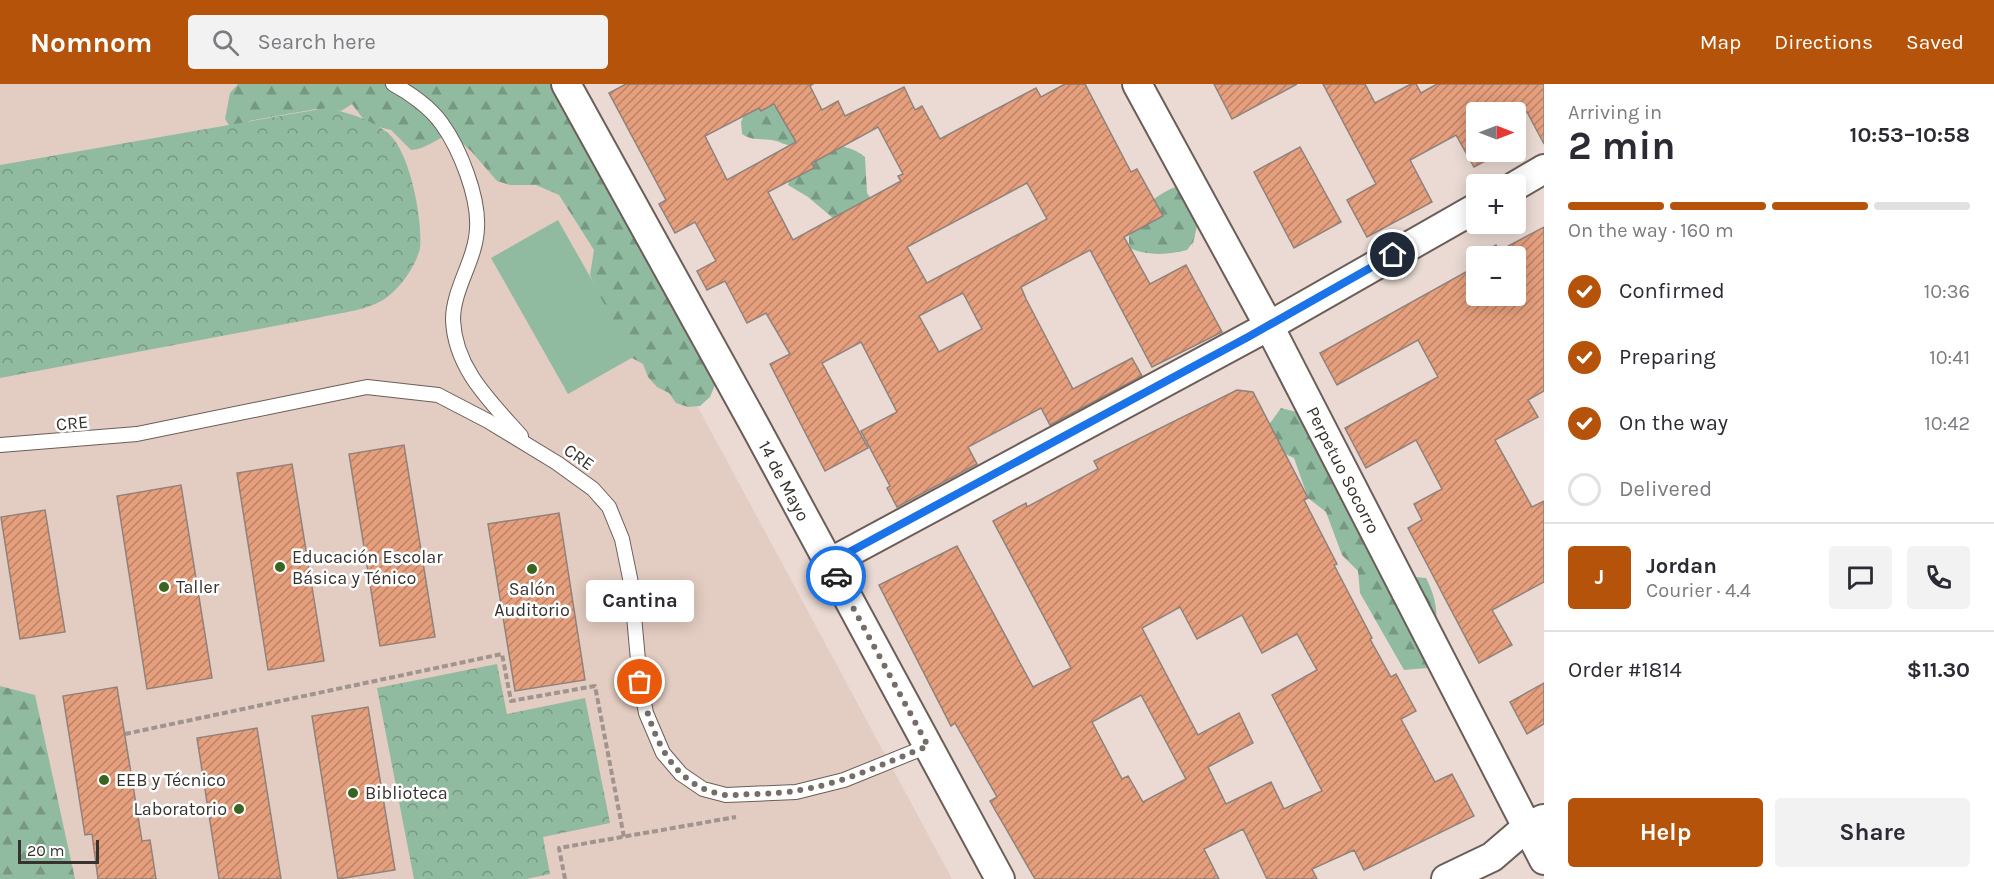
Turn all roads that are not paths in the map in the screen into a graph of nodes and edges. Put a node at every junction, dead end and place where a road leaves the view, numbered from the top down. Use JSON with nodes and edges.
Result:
{"nodes":[{"id":1,"x":393,"y":84,"type":"edge"},
{"id":2,"x":566,"y":84,"type":"edge"},
{"id":3,"x":1137,"y":84,"type":"edge"},
{"id":4,"x":1544,"y":169,"type":"edge"},
{"id":5,"x":1526,"y":180,"type":"edge"},
{"id":6,"x":1466,"y":214,"type":"edge"},
{"id":7,"x":1269,"y":326,"type":"junction"},
{"id":8,"x":0,"y":445,"type":"edge"},
{"id":9,"x":533,"y":450,"type":"junction"},
{"id":10,"x":829,"y":563,"type":"junction"},
{"id":11,"x":928,"y":746,"type":"junction"},
{"id":12,"x":1536,"y":823,"type":"edge"},
{"id":13,"x":1544,"y":860,"type":"edge"},
{"id":14,"x":1000,"y":879,"type":"edge"},
{"id":15,"x":1446,"y":879,"type":"edge"}],
"edges":[{"from":1,"to":9,"type":"lane"},
{"from":2,"to":10,"type":"street","name":"14 de Mayo"},
{"from":3,"to":7,"type":"street","name":"Perpetuo Socorro"},
{"from":4,"to":5,"type":"street"},
{"from":6,"to":7,"type":"street"},
{"from":7,"to":10,"type":"street"},
{"from":7,"to":12,"type":"street","name":"Perpetuo Socorro"},
{"from":8,"to":9,"type":"lane","name":"CRE"},
{"from":9,"to":11,"type":"lane","name":"CRE"},
{"from":10,"to":11,"type":"street","name":"14 de Mayo"},
{"from":11,"to":14,"type":"street","name":"14 de Mayo"},
{"from":12,"to":13,"type":"street","name":"Perpetuo Socorro"},
{"from":12,"to":15,"type":"street"}]}
